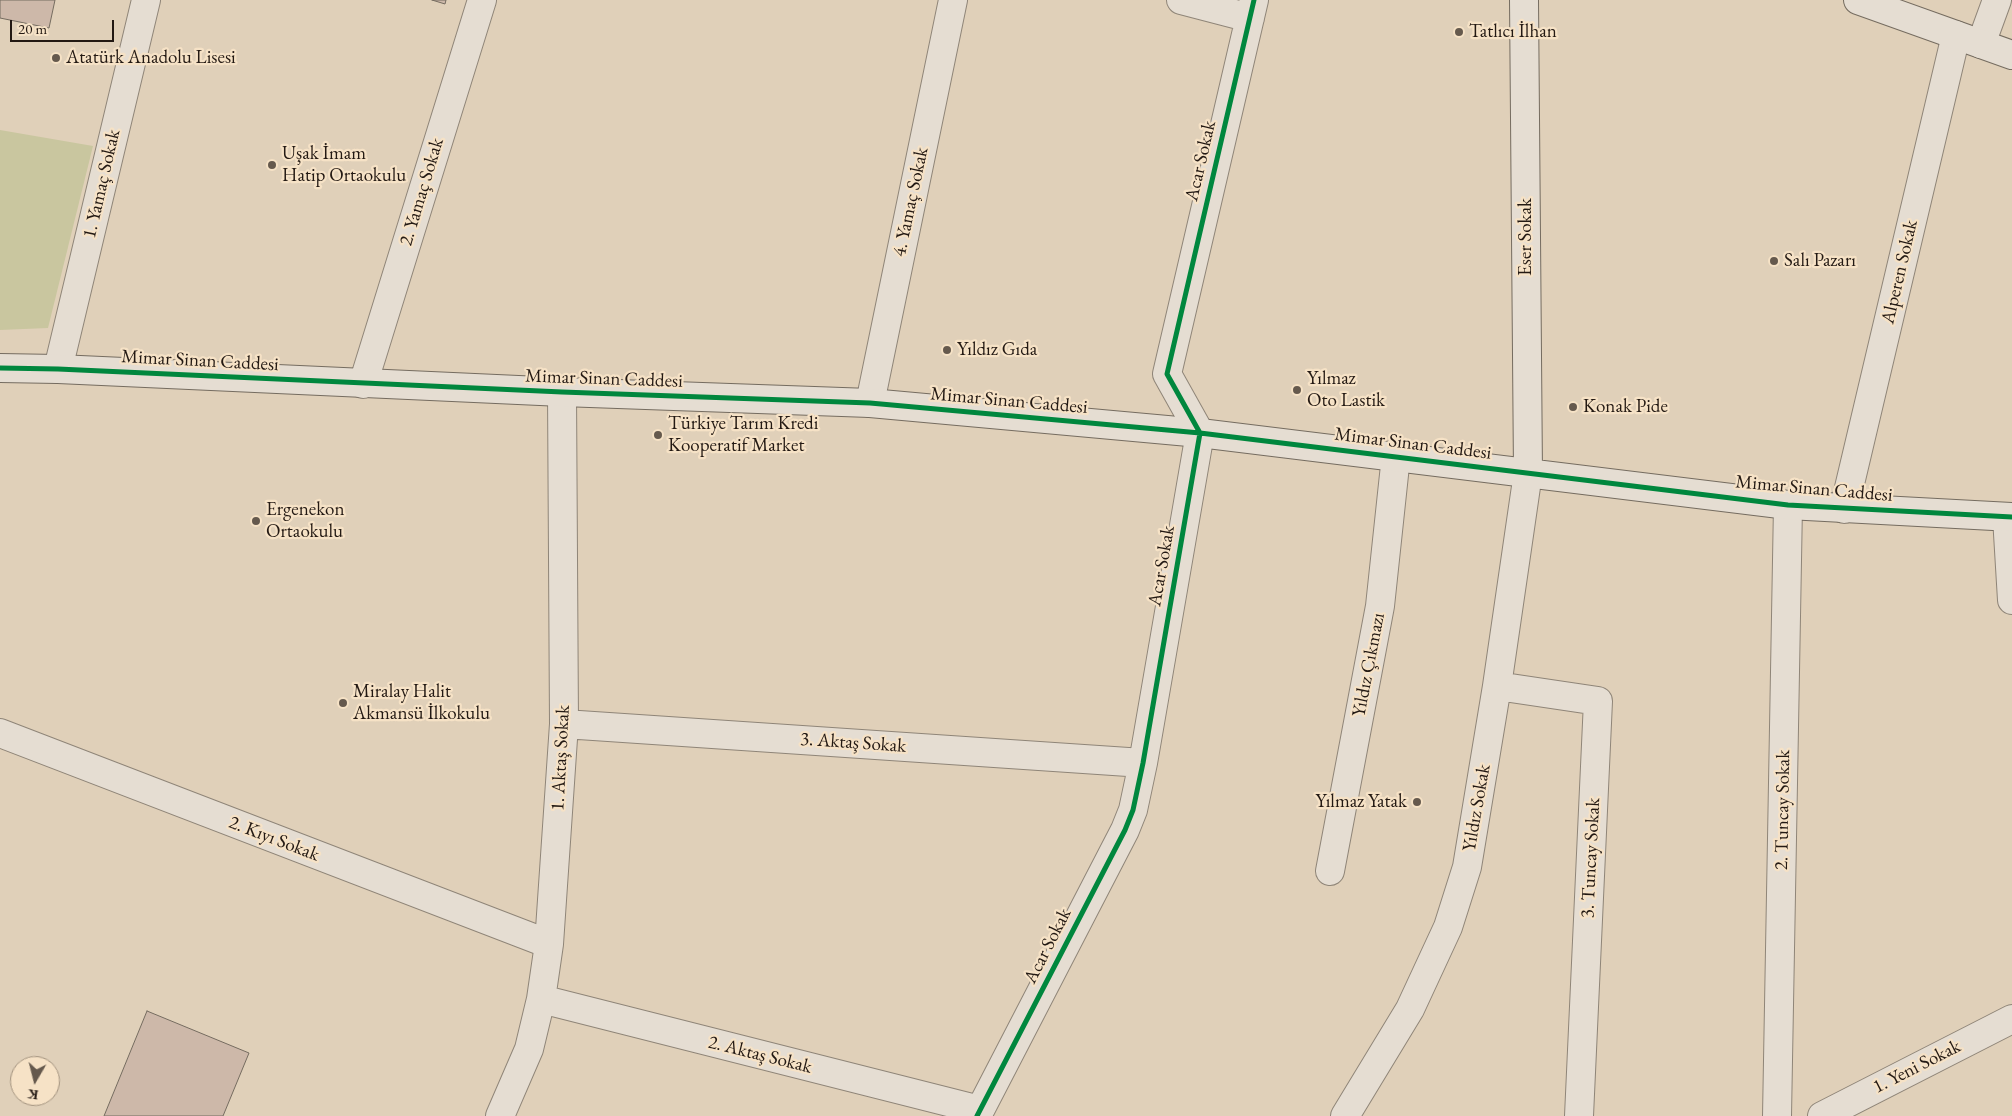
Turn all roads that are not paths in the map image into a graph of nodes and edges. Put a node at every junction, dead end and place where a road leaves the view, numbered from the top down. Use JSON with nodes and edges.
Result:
{"nodes":[{"id":1,"x":146,"y":0,"type":"edge"},
{"id":2,"x":482,"y":0,"type":"edge"},
{"id":3,"x":953,"y":0,"type":"edge"},
{"id":4,"x":1181,"y":0,"type":"edge"},
{"id":5,"x":1524,"y":0,"type":"edge"},
{"id":6,"x":1858,"y":0,"type":"edge"},
{"id":7,"x":1997,"y":0,"type":"edge"},
{"id":8,"x":1252,"y":9,"type":"edge"},
{"id":9,"x":1969,"y":39,"type":"junction"},
{"id":10,"x":2012,"y":55,"type":"edge"},
{"id":11,"x":0,"y":368,"type":"edge"},
{"id":12,"x":58,"y":369,"type":"junction"},
{"id":13,"x":363,"y":384,"type":"junction"},
{"id":14,"x":562,"y":392,"type":"junction"},
{"id":15,"x":870,"y":404,"type":"junction"},
{"id":16,"x":1200,"y":433,"type":"junction"},
{"id":17,"x":1396,"y":456,"type":"junction"},
{"id":18,"x":1528,"y":473,"type":"junction"},
{"id":19,"x":1788,"y":505,"type":"junction"},
{"id":20,"x":1844,"y":509,"type":"junction"},
{"id":21,"x":2009,"y":517,"type":"edge"},
{"id":22,"x":2012,"y":600,"type":"edge"},
{"id":23,"x":1497,"y":686,"type":"junction"},
{"id":24,"x":564,"y":724,"type":"junction"},
{"id":25,"x":0,"y":733,"type":"edge"},
{"id":26,"x":1143,"y":763,"type":"junction"},
{"id":27,"x":1330,"y":871,"type":"dead end"},
{"id":28,"x":549,"y":944,"type":"junction"},
{"id":29,"x":541,"y":1000,"type":"junction"},
{"id":30,"x":2012,"y":1019,"type":"edge"},
{"id":31,"x":1851,"y":1109,"type":"edge"},
{"id":32,"x":978,"y":1113,"type":"edge"},
{"id":33,"x":500,"y":1116,"type":"edge"},
{"id":34,"x":1345,"y":1116,"type":"edge"},
{"id":35,"x":1578,"y":1116,"type":"edge"},
{"id":36,"x":1777,"y":1116,"type":"edge"},
{"id":37,"x":1822,"y":1116,"type":"edge"}],
"edges":[{"from":1,"to":12,"type":"street","name":"1. Yamaç Sokak"},
{"from":2,"to":13,"type":"street","name":"2. Yamaç Sokak"},
{"from":3,"to":15,"type":"street","name":"4. Yamaç Sokak"},
{"from":4,"to":8,"type":"street"},
{"from":5,"to":18,"type":"street","name":"Eser Sokak"},
{"from":6,"to":9,"type":"street"},
{"from":7,"to":9,"type":"street","name":"Alperen Sokak"},
{"from":8,"to":16,"type":"street","name":"Acar Sokak"},
{"from":9,"to":10,"type":"street"},
{"from":9,"to":20,"type":"street","name":"Alperen Sokak"},
{"from":11,"to":12,"type":"street","name":"Mimar Sinan Caddesi"},
{"from":12,"to":13,"type":"street","name":"Mimar Sinan Caddesi"},
{"from":13,"to":14,"type":"street","name":"Mimar Sinan Caddesi"},
{"from":14,"to":15,"type":"street","name":"Mimar Sinan Caddesi"},
{"from":14,"to":24,"type":"street","name":"1. Aktaş Sokak"},
{"from":15,"to":16,"type":"street","name":"Mimar Sinan Caddesi"},
{"from":16,"to":17,"type":"street","name":"Mimar Sinan Caddesi"},
{"from":16,"to":26,"type":"street","name":"Acar Sokak"},
{"from":17,"to":18,"type":"street","name":"Mimar Sinan Caddesi"},
{"from":17,"to":27,"type":"street","name":"Yıldız Çıkmazı"},
{"from":18,"to":19,"type":"street","name":"Mimar Sinan Caddesi"},
{"from":18,"to":23,"type":"street","name":"Yıldız Sokak"},
{"from":19,"to":20,"type":"street","name":"Mimar Sinan Caddesi"},
{"from":19,"to":36,"type":"street","name":"2. Tuncay Sokak"},
{"from":20,"to":21,"type":"street","name":"Mimar Sinan Caddesi"},
{"from":21,"to":22,"type":"street"},
{"from":23,"to":34,"type":"street","name":"Yıldız Sokak"},
{"from":23,"to":35,"type":"street","name":"3. Tuncay Sokak"},
{"from":24,"to":26,"type":"street","name":"3. Aktaş Sokak"},
{"from":24,"to":28,"type":"street","name":"1. Aktaş Sokak"},
{"from":25,"to":28,"type":"street","name":"2. Kıyı Sokak"},
{"from":26,"to":32,"type":"street","name":"Acar Sokak"},
{"from":28,"to":29,"type":"street","name":"1. Aktaş Sokak"},
{"from":29,"to":32,"type":"street","name":"2. Aktaş Sokak"},
{"from":29,"to":33,"type":"street","name":"1. Aktaş Sokak"},
{"from":30,"to":31,"type":"street","name":"1. Yeni Sokak"},
{"from":31,"to":37,"type":"street","name":"1. Yeni Sokak"}]}
